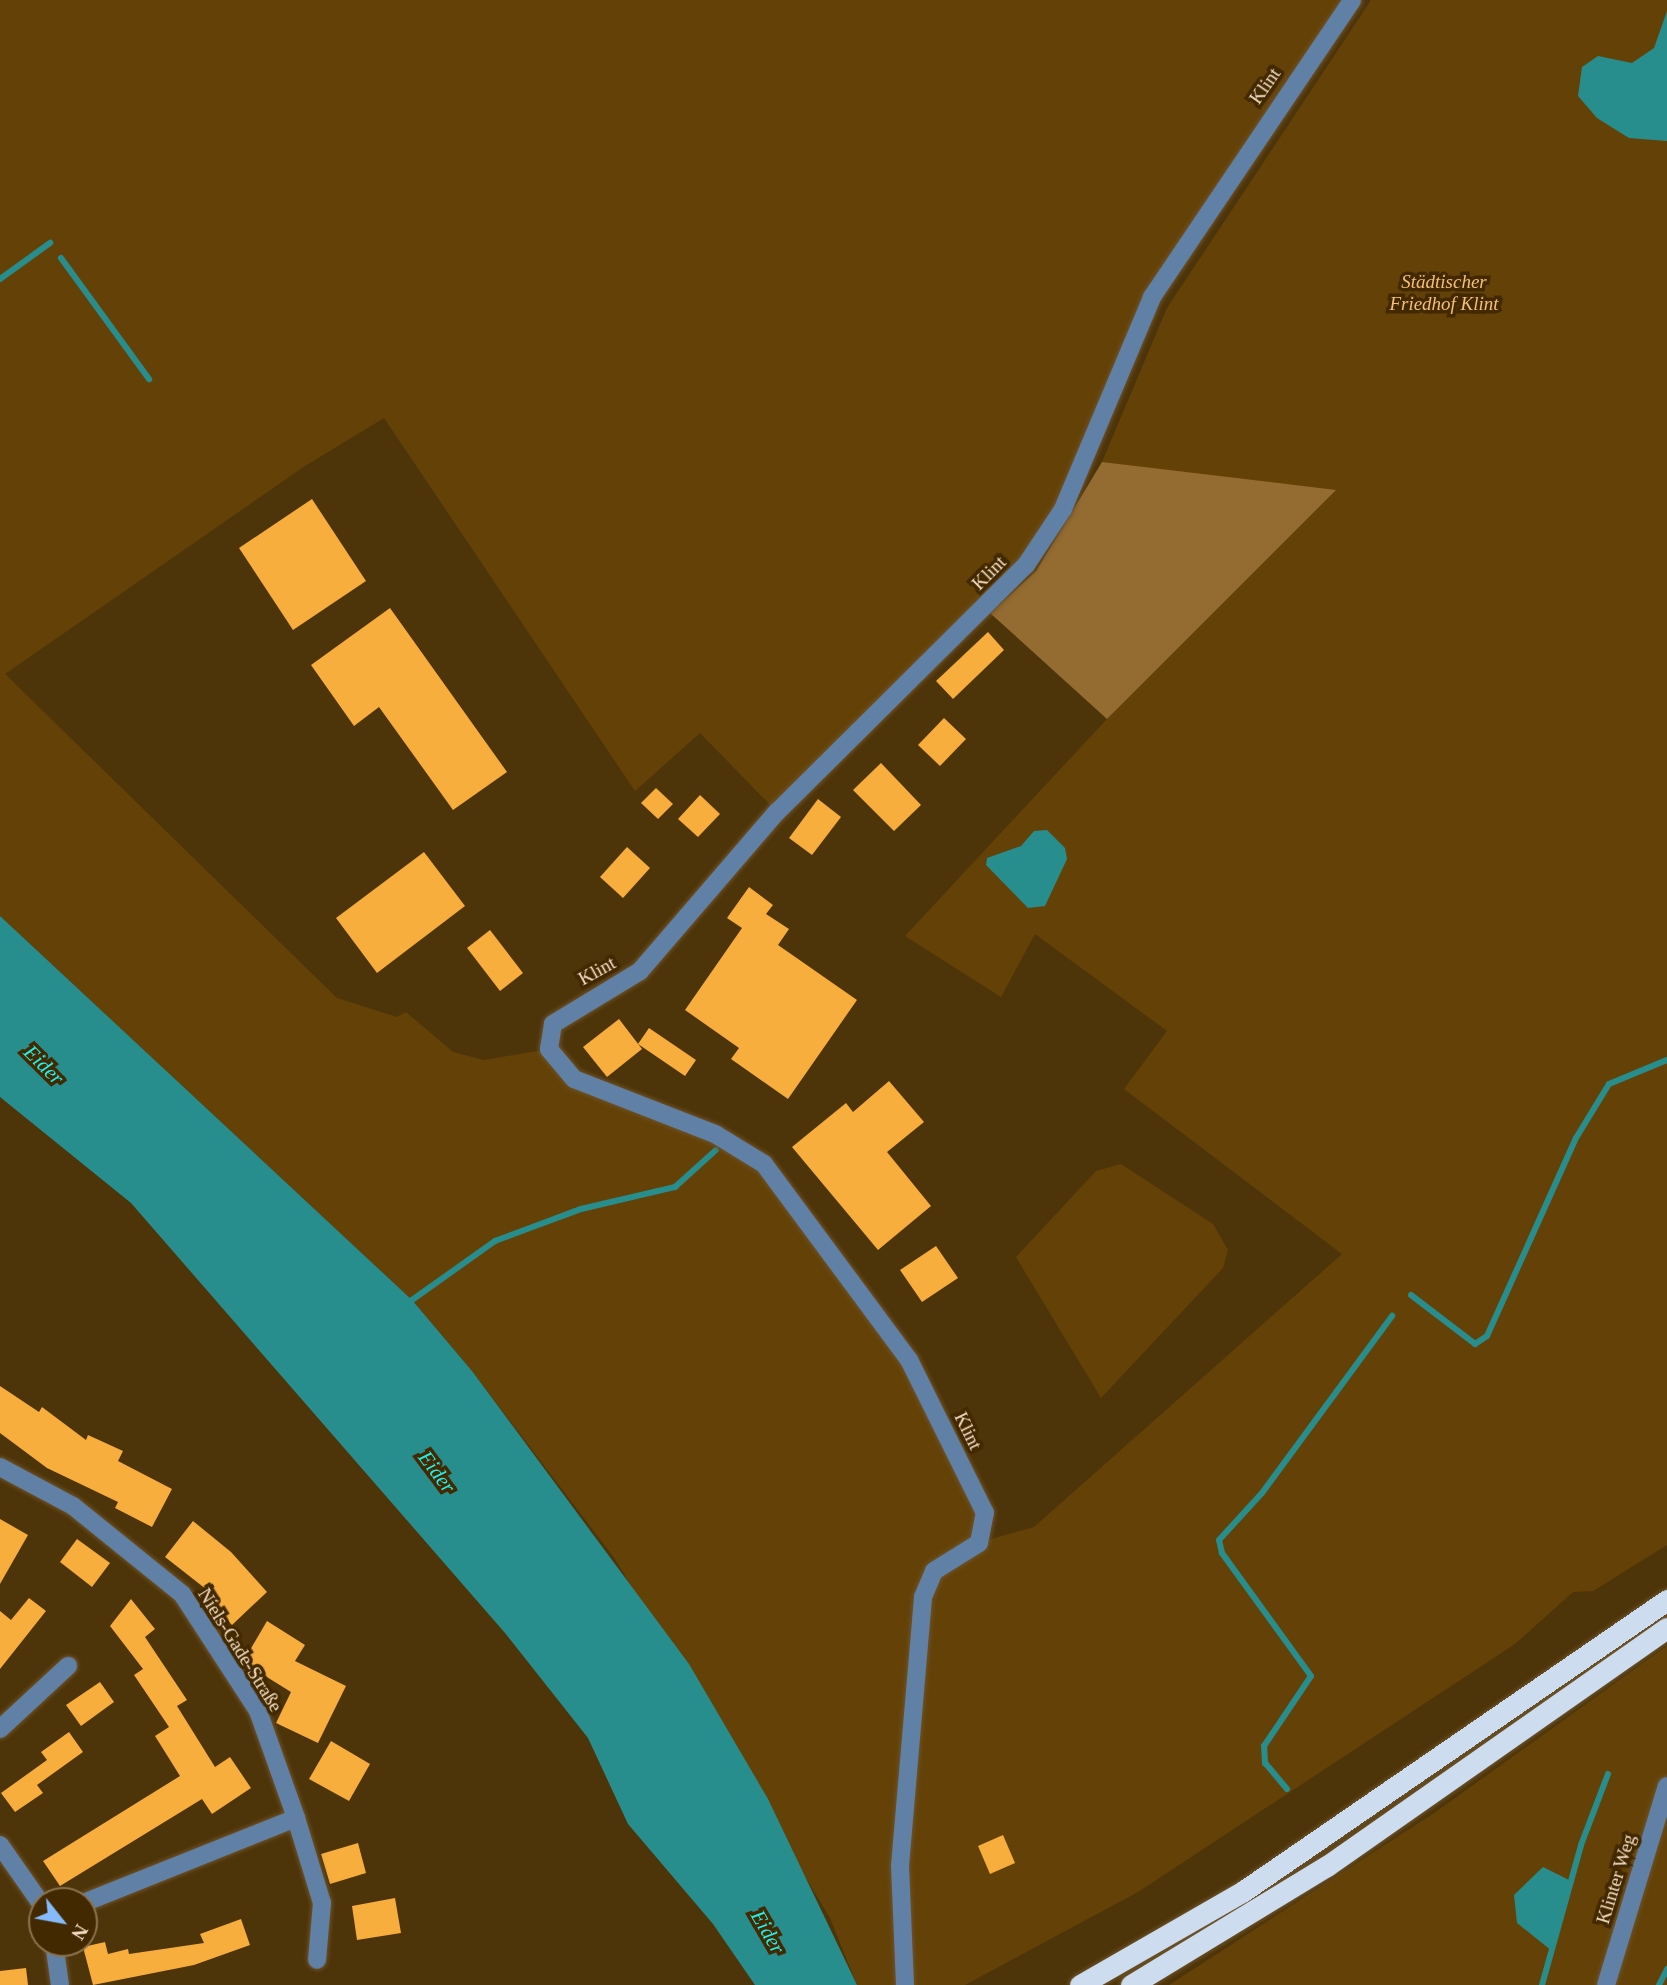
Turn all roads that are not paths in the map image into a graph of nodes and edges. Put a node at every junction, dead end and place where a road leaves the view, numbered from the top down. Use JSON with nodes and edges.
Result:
{"nodes":[{"id":1,"x":1352,"y":0,"type":"edge"},
{"id":2,"x":0,"y":1467,"type":"edge"},
{"id":3,"x":1667,"y":1601,"type":"edge"},
{"id":4,"x":1667,"y":1628,"type":"edge"},
{"id":5,"x":68,"y":1666,"type":"dead end"},
{"id":6,"x":0,"y":1729,"type":"edge"},
{"id":7,"x":1667,"y":1786,"type":"edge"},
{"id":8,"x":296,"y":1818,"type":"junction"},
{"id":9,"x":0,"y":1845,"type":"edge"},
{"id":10,"x":29,"y":1887,"type":"edge"},
{"id":11,"x":98,"y":1897,"type":"edge"},
{"id":12,"x":56,"y":1957,"type":"edge"},
{"id":13,"x":317,"y":1960,"type":"dead end"},
{"id":14,"x":60,"y":1985,"type":"edge"},
{"id":15,"x":905,"y":1985,"type":"edge"},
{"id":16,"x":1080,"y":1985,"type":"edge"},
{"id":17,"x":1131,"y":1985,"type":"edge"},
{"id":18,"x":1606,"y":1985,"type":"edge"}],
"edges":[{"from":1,"to":15,"type":"street","name":"Klint"},
{"from":2,"to":8,"type":"street","name":"Niels-Gade-Straße"},
{"from":3,"to":16,"type":"highway"},
{"from":4,"to":17,"type":"highway"},
{"from":5,"to":6,"type":"street"},
{"from":7,"to":18,"type":"street","name":"Klinter Weg"},
{"from":8,"to":11,"type":"street"},
{"from":8,"to":13,"type":"street","name":"Niels-Gade-Straße"},
{"from":9,"to":10,"type":"street"},
{"from":12,"to":14,"type":"street"}]}
